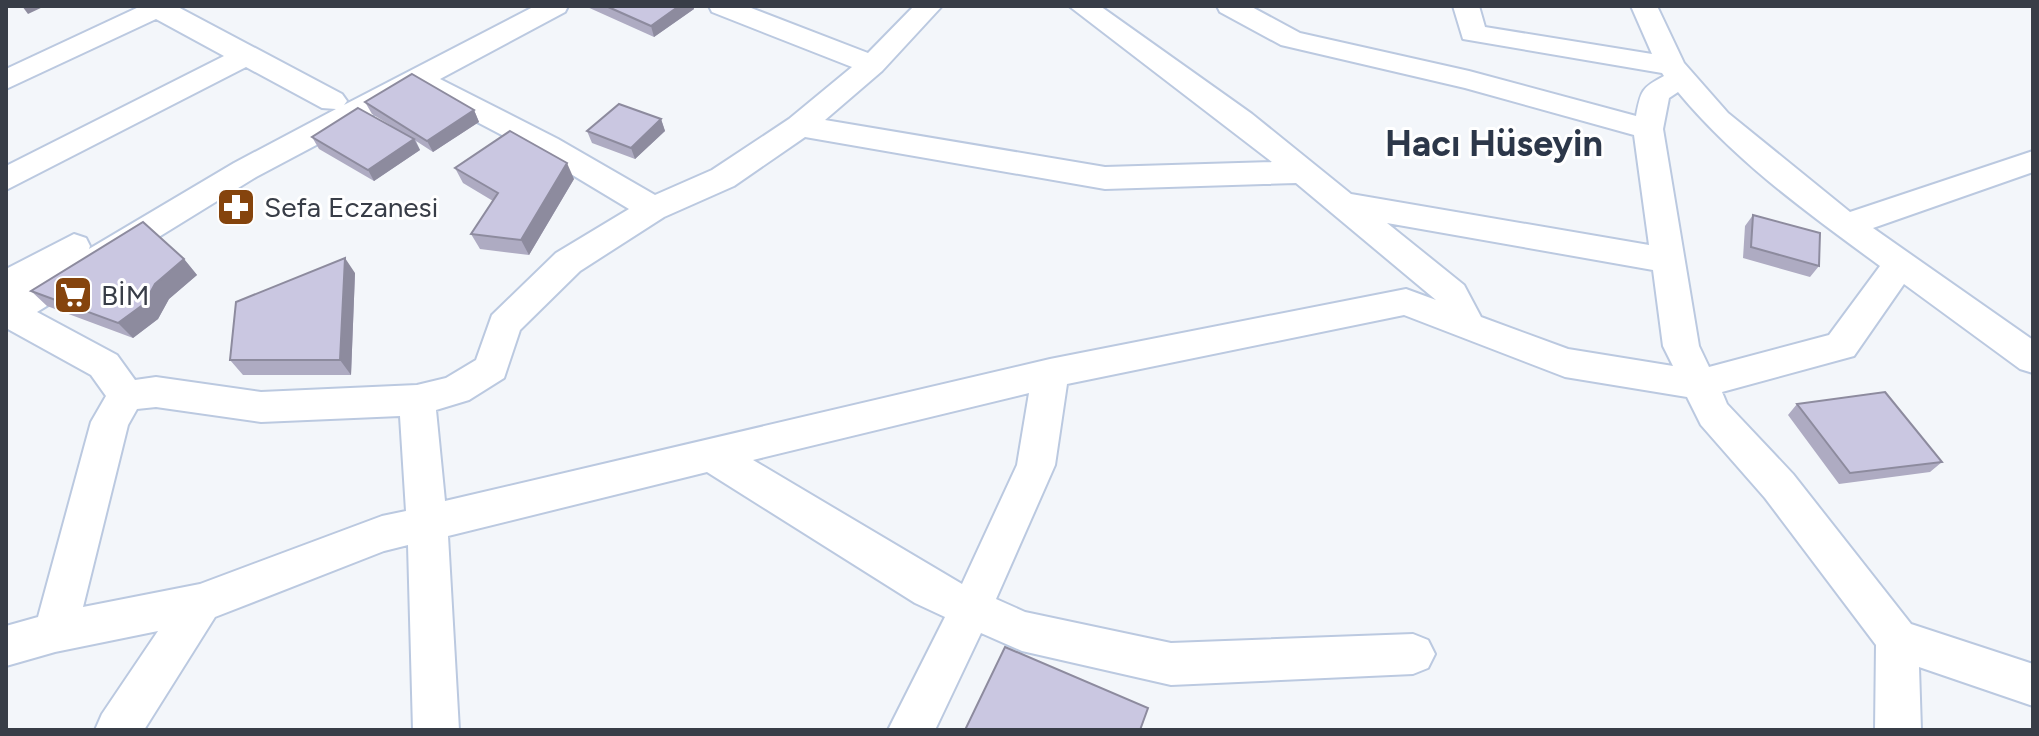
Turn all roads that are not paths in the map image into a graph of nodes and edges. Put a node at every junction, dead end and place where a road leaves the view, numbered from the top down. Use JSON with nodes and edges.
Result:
{"nodes":[{"id":1,"x":501,"y":6,"type":"edge"},
{"id":2,"x":555,"y":6,"type":"edge"},
{"id":3,"x":722,"y":6,"type":"edge"},
{"id":4,"x":929,"y":6,"type":"edge"},
{"id":5,"x":1082,"y":6,"type":"edge"},
{"id":6,"x":1230,"y":6,"type":"edge"},
{"id":7,"x":1466,"y":6,"type":"edge"},
{"id":8,"x":1644,"y":6,"type":"edge"},
{"id":9,"x":160,"y":8,"type":"edge"},
{"id":10,"x":244,"y":57,"type":"junction"},
{"id":11,"x":872,"y":65,"type":"junction"},
{"id":12,"x":1676,"y":72,"type":"junction"},
{"id":13,"x":418,"y":79,"type":"junction"},
{"id":14,"x":6,"y":80,"type":"edge"},
{"id":15,"x":332,"y":101,"type":"junction"},
{"id":16,"x":800,"y":126,"type":"junction"},
{"id":17,"x":1648,"y":129,"type":"junction"},
{"id":18,"x":2033,"y":161,"type":"edge"},
{"id":19,"x":1302,"y":172,"type":"junction"},
{"id":20,"x":6,"y":179,"type":"edge"},
{"id":21,"x":1343,"y":204,"type":"junction"},
{"id":22,"x":653,"y":209,"type":"junction"},
{"id":23,"x":1846,"y":225,"type":"junction"},
{"id":24,"x":1669,"y":261,"type":"junction"},
{"id":25,"x":1900,"y":264,"type":"junction"},
{"id":26,"x":7,"y":304,"type":"edge"},
{"id":27,"x":1466,"y":325,"type":"junction"},
{"id":28,"x":2033,"y":359,"type":"edge"},
{"id":29,"x":1050,"y":373,"type":"junction"},
{"id":30,"x":1698,"y":384,"type":"junction"},
{"id":31,"x":126,"y":396,"type":"junction"},
{"id":32,"x":417,"y":400,"type":"junction"},
{"id":33,"x":712,"y":455,"type":"junction"},
{"id":34,"x":427,"y":524,"type":"junction"},
{"id":35,"x":200,"y":603,"type":"junction"},
{"id":36,"x":972,"y":607,"type":"junction"},
{"id":37,"x":55,"y":632,"type":"junction"},
{"id":38,"x":1897,"y":639,"type":"junction"},
{"id":39,"x":6,"y":646,"type":"edge"},
{"id":40,"x":1413,"y":654,"type":"dead end"},
{"id":41,"x":2033,"y":685,"type":"edge"},
{"id":42,"x":118,"y":730,"type":"edge"},
{"id":43,"x":436,"y":730,"type":"edge"},
{"id":44,"x":911,"y":730,"type":"edge"},
{"id":45,"x":1898,"y":730,"type":"edge"}],
"edges":[{"from":1,"to":15,"type":"street"},
{"from":2,"to":13,"type":"street"},
{"from":3,"to":11,"type":"street"},
{"from":4,"to":11,"type":"street"},
{"from":5,"to":19,"type":"street"},
{"from":6,"to":17,"type":"street"},
{"from":7,"to":12,"type":"street"},
{"from":8,"to":12,"type":"street"},
{"from":9,"to":10,"type":"street"},
{"from":9,"to":14,"type":"street"},
{"from":10,"to":15,"type":"street"},
{"from":10,"to":20,"type":"street"},
{"from":11,"to":16,"type":"street"},
{"from":12,"to":17,"type":"street"},
{"from":12,"to":23,"type":"street"},
{"from":13,"to":22,"type":"street"},
{"from":13,"to":26,"type":"street"},
{"from":15,"to":26,"type":"street"},
{"from":16,"to":19,"type":"street"},
{"from":16,"to":22,"type":"street"},
{"from":17,"to":24,"type":"street"},
{"from":18,"to":23,"type":"street"},
{"from":19,"to":21,"type":"street"},
{"from":21,"to":24,"type":"street"},
{"from":21,"to":27,"type":"street"},
{"from":22,"to":32,"type":"street"},
{"from":23,"to":25,"type":"street"},
{"from":24,"to":30,"type":"street"},
{"from":25,"to":28,"type":"street"},
{"from":25,"to":30,"type":"street"},
{"from":26,"to":31,"type":"street"},
{"from":27,"to":29,"type":"street"},
{"from":27,"to":30,"type":"street"},
{"from":29,"to":33,"type":"street"},
{"from":29,"to":36,"type":"street"},
{"from":30,"to":38,"type":"street"},
{"from":31,"to":32,"type":"street"},
{"from":31,"to":37,"type":"street"},
{"from":32,"to":34,"type":"street"},
{"from":33,"to":34,"type":"street"},
{"from":33,"to":36,"type":"street"},
{"from":34,"to":35,"type":"street"},
{"from":34,"to":43,"type":"street"},
{"from":35,"to":37,"type":"street"},
{"from":35,"to":42,"type":"street"},
{"from":36,"to":40,"type":"street"},
{"from":36,"to":44,"type":"street"},
{"from":37,"to":39,"type":"street"},
{"from":38,"to":41,"type":"street"},
{"from":38,"to":45,"type":"street"}]}
